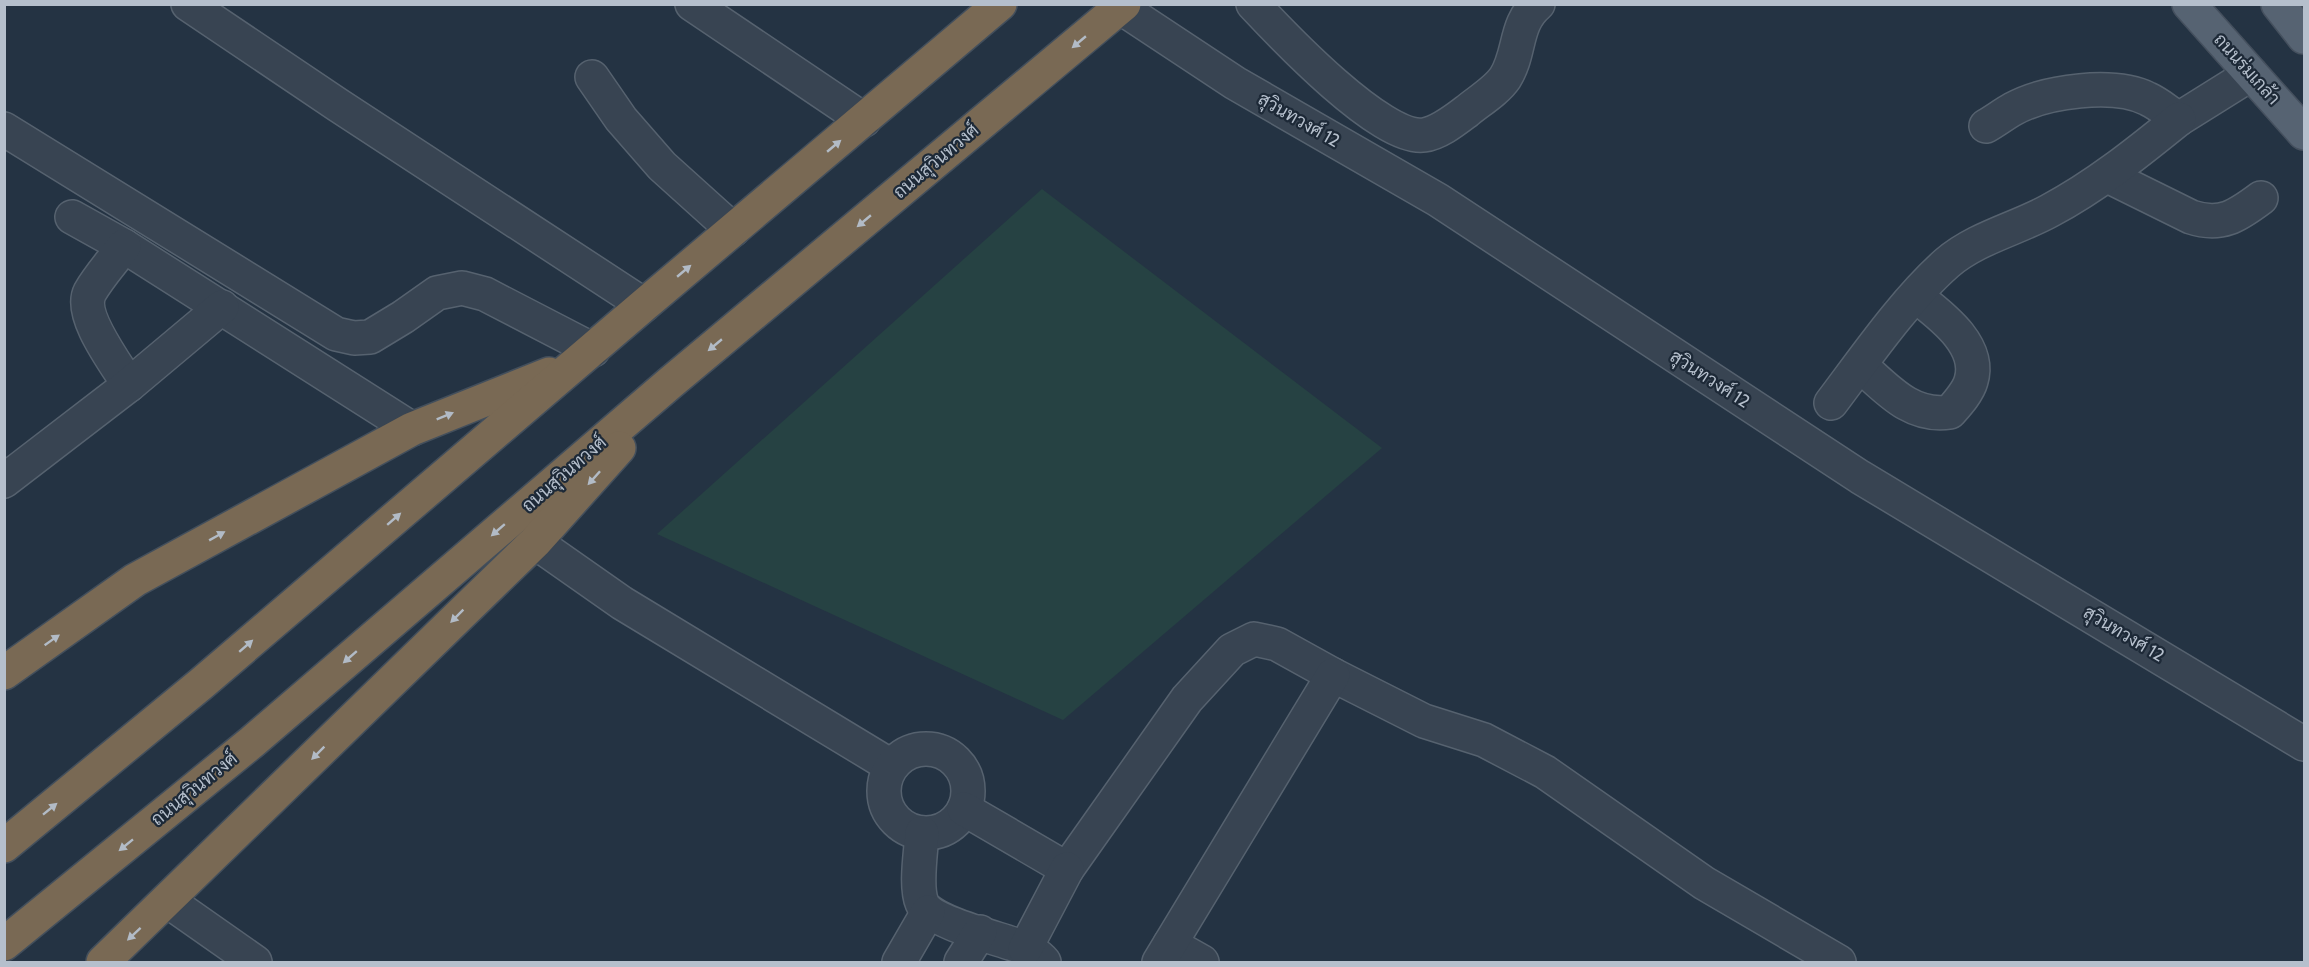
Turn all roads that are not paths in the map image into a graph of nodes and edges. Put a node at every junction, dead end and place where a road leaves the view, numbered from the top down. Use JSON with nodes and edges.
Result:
{"nodes":[{"id":1,"x":188,"y":4,"type":"edge"},
{"id":2,"x":692,"y":4,"type":"edge"},
{"id":3,"x":1000,"y":4,"type":"edge"},
{"id":4,"x":1253,"y":4,"type":"edge"},
{"id":5,"x":1538,"y":4,"type":"edge"},
{"id":6,"x":2189,"y":4,"type":"edge"},
{"id":7,"x":2278,"y":4,"type":"edge"},
{"id":8,"x":1122,"y":6,"type":"edge"},
{"id":9,"x":2304,"y":37,"type":"edge"},
{"id":10,"x":2251,"y":74,"type":"junction"},
{"id":11,"x":592,"y":77,"type":"dead end"},
{"id":12,"x":864,"y":120,"type":"junction"},
{"id":13,"x":2179,"y":120,"type":"junction"},
{"id":14,"x":1986,"y":126,"type":"dead end"},
{"id":15,"x":4,"y":129,"type":"edge"},
{"id":16,"x":2304,"y":133,"type":"edge"},
{"id":17,"x":2108,"y":176,"type":"junction"},
{"id":18,"x":2261,"y":198,"type":"dead end"},
{"id":19,"x":72,"y":218,"type":"dead end"},
{"id":20,"x":733,"y":230,"type":"junction"},
{"id":21,"x":124,"y":246,"type":"junction"},
{"id":22,"x":1916,"y":296,"type":"junction"},
{"id":23,"x":644,"y":304,"type":"junction"},
{"id":24,"x":222,"y":307,"type":"junction"},
{"id":25,"x":584,"y":356,"type":"junction"},
{"id":26,"x":1860,"y":365,"type":"junction"},
{"id":27,"x":670,"y":383,"type":"junction"},
{"id":28,"x":129,"y":385,"type":"junction"},
{"id":29,"x":1831,"y":403,"type":"dead end"},
{"id":30,"x":412,"y":429,"type":"junction"},
{"id":31,"x":4,"y":481,"type":"edge"},
{"id":32,"x":535,"y":542,"type":"junction"},
{"id":33,"x":4,"y":674,"type":"edge"},
{"id":34,"x":1334,"y":675,"type":"junction"},
{"id":35,"x":2304,"y":744,"type":"edge"},
{"id":36,"x":891,"y":766,"type":"junction"},
{"id":37,"x":964,"y":809,"type":"junction"},
{"id":38,"x":922,"y":834,"type":"junction"},
{"id":39,"x":4,"y":846,"type":"edge"},
{"id":40,"x":1067,"y":869,"type":"junction"},
{"id":41,"x":168,"y":901,"type":"junction"},
{"id":42,"x":928,"y":912,"type":"junction"},
{"id":43,"x":980,"y":932,"type":"junction"},
{"id":44,"x":4,"y":944,"type":"edge"},
{"id":45,"x":1165,"y":953,"type":"edge"},
{"id":46,"x":1035,"y":956,"type":"edge"},
{"id":47,"x":103,"y":963,"type":"edge"},
{"id":48,"x":255,"y":963,"type":"edge"},
{"id":49,"x":899,"y":963,"type":"edge"},
{"id":50,"x":961,"y":963,"type":"edge"},
{"id":51,"x":1202,"y":963,"type":"edge"},
{"id":52,"x":1839,"y":963,"type":"edge"}],
"edges":[{"from":1,"to":23,"type":"street"},
{"from":2,"to":12,"type":"street"},
{"from":3,"to":12,"type":"highway"},
{"from":4,"to":5,"type":"street"},
{"from":6,"to":10,"type":"main road","name":"ถนนร่มเกล้า"},
{"from":7,"to":9,"type":"main road"},
{"from":8,"to":27,"type":"highway","name":"ถนนสุวินทวงศ์","one_way":true},
{"from":8,"to":35,"type":"street","name":"สุวินทวงศ์ 12"},
{"from":10,"to":13,"type":"street"},
{"from":10,"to":16,"type":"main road","name":"ถนนร่มเกล้า"},
{"from":11,"to":20,"type":"street"},
{"from":20,"to":12,"type":"highway","one_way":true},
{"from":13,"to":14,"type":"street"},
{"from":13,"to":17,"type":"street"},
{"from":15,"to":25,"type":"street"},
{"from":17,"to":18,"type":"street"},
{"from":17,"to":22,"type":"street"},
{"from":19,"to":21,"type":"street"},
{"from":23,"to":20,"type":"highway","one_way":true},
{"from":21,"to":24,"type":"street"},
{"from":21,"to":28,"type":"street"},
{"from":22,"to":26,"type":"street"},
{"from":22,"to":26,"type":"street"},
{"from":23,"to":25,"type":"highway"},
{"from":24,"to":28,"type":"street"},
{"from":24,"to":30,"type":"street"},
{"from":30,"to":25,"type":"highway","one_way":true},
{"from":39,"to":25,"type":"highway","one_way":true},
{"from":26,"to":29,"type":"street"},
{"from":27,"to":32,"type":"highway","one_way":true},
{"from":27,"to":44,"type":"highway","name":"ถนนสุวินทวงศ์","one_way":true},
{"from":28,"to":31,"type":"street"},
{"from":33,"to":30,"type":"highway","one_way":true},
{"from":32,"to":36,"type":"street"},
{"from":32,"to":41,"type":"highway","one_way":true},
{"from":34,"to":40,"type":"street"},
{"from":34,"to":45,"type":"street"},
{"from":34,"to":52,"type":"street"},
{"from":36,"to":37,"type":"street"},
{"from":36,"to":38,"type":"street"},
{"from":37,"to":38,"type":"street"},
{"from":37,"to":40,"type":"street"},
{"from":38,"to":42,"type":"street"},
{"from":40,"to":46,"type":"street"},
{"from":41,"to":47,"type":"highway","one_way":true},
{"from":41,"to":48,"type":"street"},
{"from":42,"to":43,"type":"street"},
{"from":42,"to":49,"type":"street"},
{"from":43,"to":46,"type":"street"},
{"from":43,"to":50,"type":"street"},
{"from":45,"to":51,"type":"street"}]}
